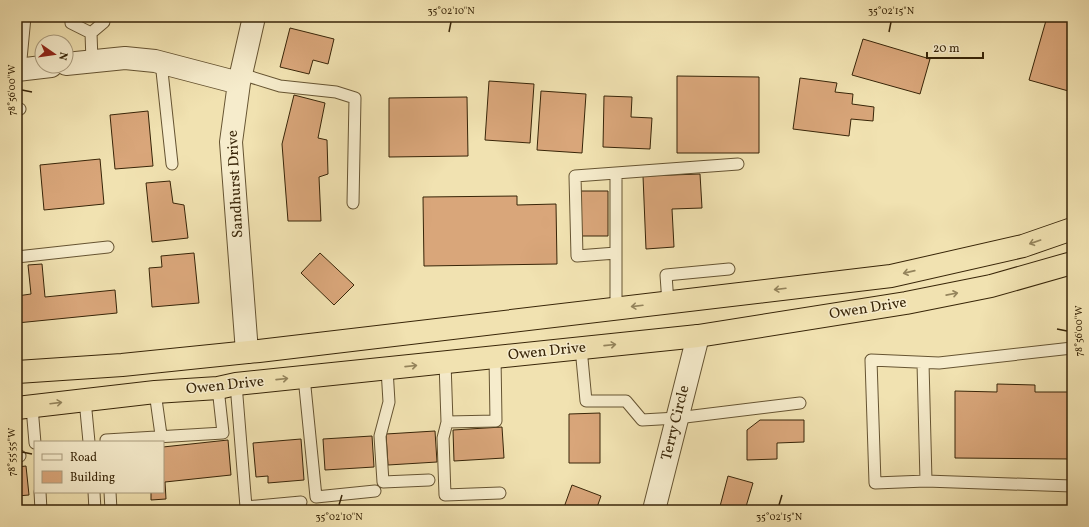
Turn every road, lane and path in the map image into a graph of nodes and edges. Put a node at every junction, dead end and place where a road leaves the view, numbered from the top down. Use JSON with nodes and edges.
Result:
{"nodes":[{"id":1,"x":25,"y":17,"type":"edge"},
{"id":2,"x":71,"y":17,"type":"edge"},
{"id":3,"x":104,"y":17,"type":"edge"},
{"id":4,"x":254,"y":17,"type":"edge"},
{"id":5,"x":90,"y":33,"type":"junction"},
{"id":6,"x":92,"y":61,"type":"junction"},
{"id":7,"x":161,"y":62,"type":"junction"},
{"id":8,"x":74,"y":63,"type":"edge"},
{"id":9,"x":34,"y":68,"type":"edge"},
{"id":10,"x":18,"y":70,"type":"edge"},
{"id":11,"x":240,"y":79,"type":"junction"},
{"id":12,"x":172,"y":164,"type":"dead end"},
{"id":13,"x":738,"y":164,"type":"dead end"},
{"id":14,"x":616,"y":173,"type":"junction"},
{"id":15,"x":353,"y":203,"type":"dead end"},
{"id":16,"x":1072,"y":229,"type":"edge"},
{"id":17,"x":108,"y":247,"type":"dead end"},
{"id":18,"x":616,"y":253,"type":"junction"},
{"id":19,"x":17,"y":257,"type":"edge"},
{"id":20,"x":1072,"y":263,"type":"edge"},
{"id":21,"x":729,"y":269,"type":"dead end"},
{"id":22,"x":668,"y":303,"type":"junction"},
{"id":23,"x":616,"y":309,"type":"junction"},
{"id":24,"x":698,"y":336,"type":"junction"},
{"id":25,"x":581,"y":348,"type":"junction"},
{"id":26,"x":1072,"y":348,"type":"edge"},
{"id":27,"x":247,"y":352,"type":"junction"},
{"id":28,"x":495,"y":358,"type":"junction"},
{"id":29,"x":445,"y":362,"type":"junction"},
{"id":30,"x":923,"y":363,"type":"junction"},
{"id":31,"x":387,"y":369,"type":"junction"},
{"id":32,"x":17,"y":372,"type":"edge"},
{"id":33,"x":304,"y":377,"type":"junction"},
{"id":34,"x":227,"y":386,"type":"junction"},
{"id":35,"x":155,"y":392,"type":"junction"},
{"id":36,"x":85,"y":400,"type":"junction"},
{"id":37,"x":800,"y":403,"type":"dead end"},
{"id":38,"x":24,"y":408,"type":"edge"},
{"id":39,"x":677,"y":418,"type":"junction"},
{"id":40,"x":447,"y":422,"type":"junction"},
{"id":41,"x":161,"y":435,"type":"junction"},
{"id":42,"x":34,"y":441,"type":"edge"},
{"id":43,"x":89,"y":441,"type":"edge"},
{"id":44,"x":106,"y":441,"type":"edge"},
{"id":45,"x":429,"y":480,"type":"dead end"},
{"id":46,"x":926,"y":481,"type":"junction"},
{"id":47,"x":1072,"y":486,"type":"edge"},
{"id":48,"x":375,"y":491,"type":"dead end"},
{"id":49,"x":40,"y":493,"type":"edge"},
{"id":50,"x":94,"y":493,"type":"edge"},
{"id":51,"x":110,"y":493,"type":"edge"},
{"id":52,"x":500,"y":493,"type":"dead end"},
{"id":53,"x":301,"y":502,"type":"dead end"},
{"id":54,"x":41,"y":510,"type":"edge"},
{"id":55,"x":95,"y":510,"type":"edge"},
{"id":56,"x":111,"y":510,"type":"edge"},
{"id":57,"x":654,"y":510,"type":"edge"}],
"edges":[{"from":1,"to":10,"type":"lane"},
{"from":2,"to":5,"type":"lane"},
{"from":3,"to":5,"type":"lane"},
{"from":4,"to":11,"type":"street","name":"Sandhurst Drive"},
{"from":5,"to":6,"type":"lane"},
{"from":6,"to":7,"type":"street"},
{"from":6,"to":8,"type":"street"},
{"from":7,"to":11,"type":"street"},
{"from":7,"to":12,"type":"lane"},
{"from":9,"to":10,"type":"street"},
{"from":11,"to":15,"type":"lane"},
{"from":11,"to":27,"type":"street","name":"Sandhurst Drive"},
{"from":13,"to":14,"type":"lane"},
{"from":14,"to":18,"type":"lane"},
{"from":14,"to":18,"type":"lane"},
{"from":16,"to":22,"type":"highway","name":"Owen Drive","one_way":true},
{"from":17,"to":19,"type":"lane"},
{"from":18,"to":23,"type":"lane"},
{"from":24,"to":20,"type":"highway","name":"Owen Drive","one_way":true},
{"from":21,"to":22,"type":"lane"},
{"from":22,"to":23,"type":"highway","name":"Owen Drive","one_way":true},
{"from":23,"to":27,"type":"highway","name":"Owen Drive"},
{"from":25,"to":24,"type":"highway","name":"Owen Drive","one_way":true},
{"from":24,"to":39,"type":"street","name":"Terry Circle"},
{"from":25,"to":28,"type":"highway","name":"Owen Drive"},
{"from":25,"to":39,"type":"lane"},
{"from":26,"to":30,"type":"lane"},
{"from":27,"to":32,"type":"highway","name":"Owen Drive"},
{"from":28,"to":29,"type":"highway","name":"Owen Drive"},
{"from":28,"to":40,"type":"lane"},
{"from":31,"to":29,"type":"highway","name":"Owen Drive","one_way":true},
{"from":29,"to":40,"type":"lane"},
{"from":30,"to":46,"type":"lane"},
{"from":30,"to":46,"type":"lane"},
{"from":31,"to":33,"type":"highway","name":"Owen Drive"},
{"from":31,"to":45,"type":"lane"},
{"from":34,"to":33,"type":"highway","name":"Owen Drive","one_way":true},
{"from":33,"to":48,"type":"lane"},
{"from":34,"to":35,"type":"highway","name":"Owen Drive"},
{"from":34,"to":41,"type":"lane"},
{"from":34,"to":53,"type":"lane"},
{"from":35,"to":36,"type":"highway","name":"Owen Drive"},
{"from":35,"to":41,"type":"lane"},
{"from":38,"to":36,"type":"highway","name":"Owen Drive","one_way":true},
{"from":36,"to":43,"type":"lane"},
{"from":37,"to":39,"type":"lane"},
{"from":38,"to":42,"type":"lane"},
{"from":39,"to":57,"type":"street","name":"Terry Circle"},
{"from":40,"to":52,"type":"lane"},
{"from":41,"to":44,"type":"lane"},
{"from":46,"to":47,"type":"lane"},
{"from":49,"to":54,"type":"lane"},
{"from":50,"to":55,"type":"lane"},
{"from":51,"to":56,"type":"lane"}]}
